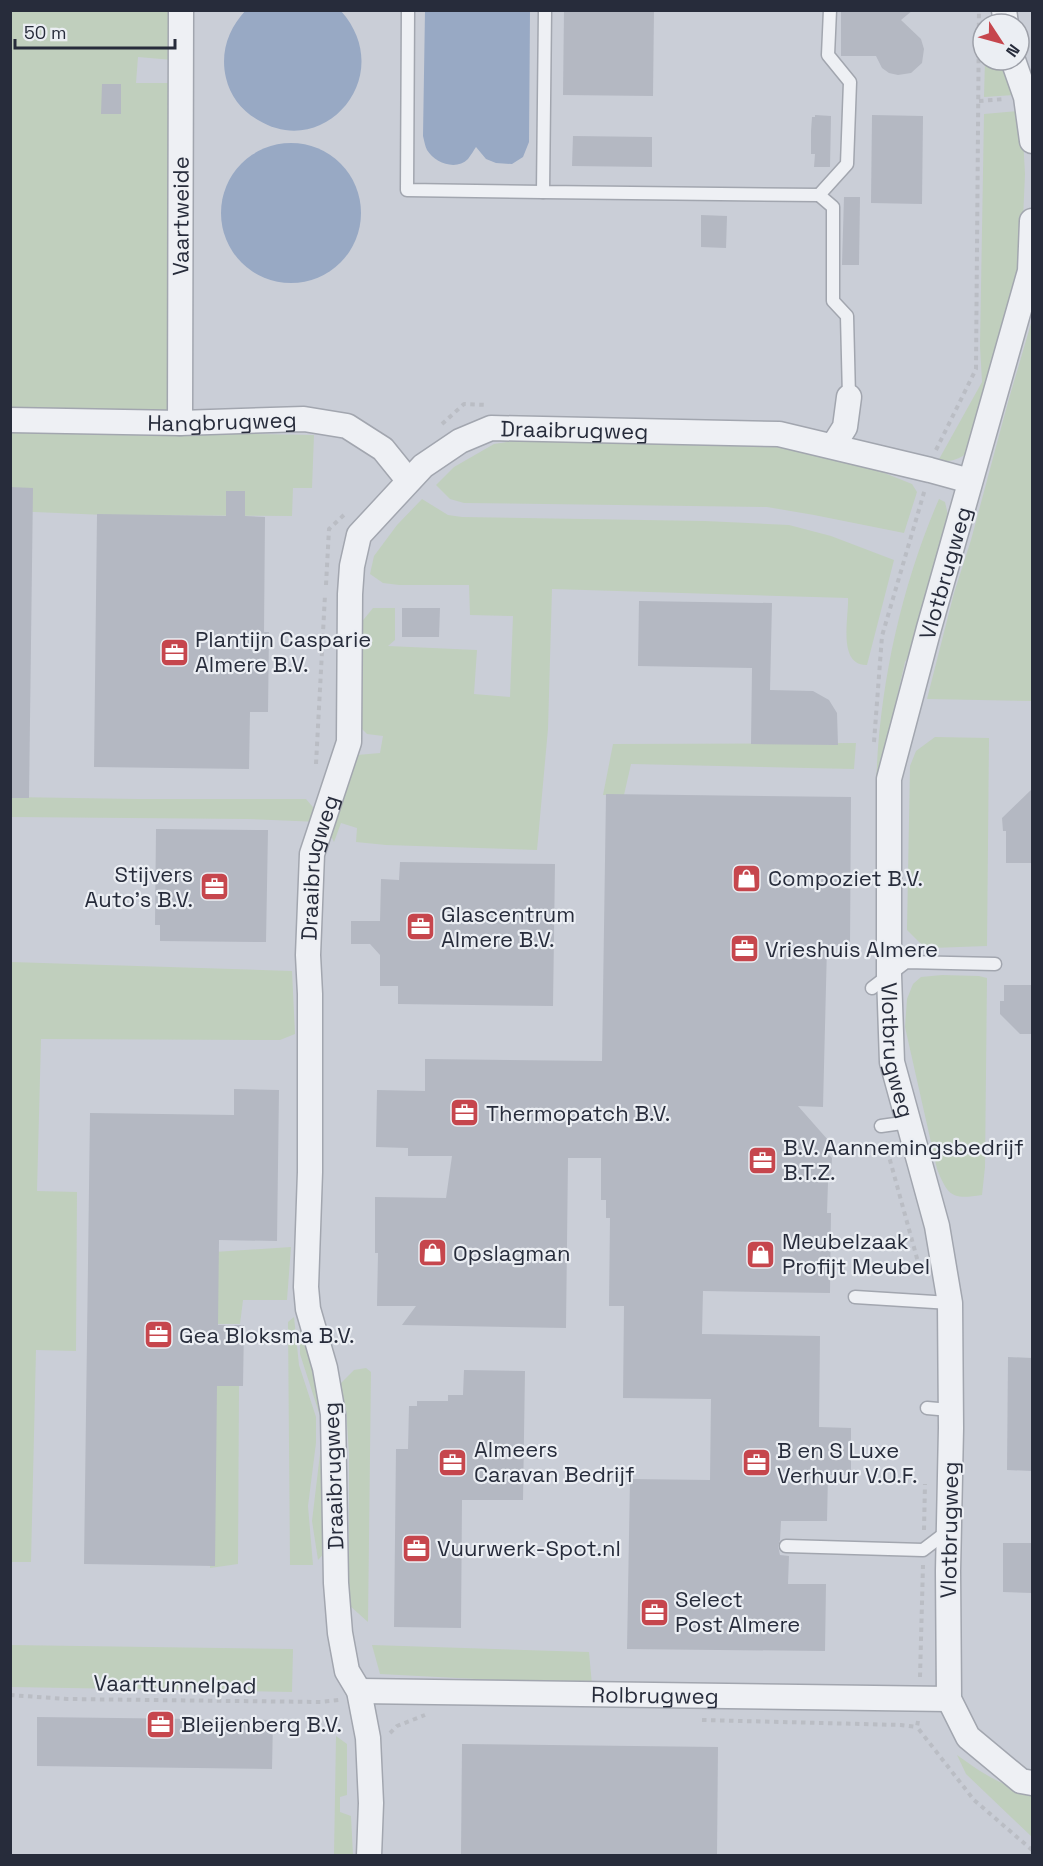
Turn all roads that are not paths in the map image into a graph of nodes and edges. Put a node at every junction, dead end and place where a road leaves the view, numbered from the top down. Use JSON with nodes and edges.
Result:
{"nodes":[{"id":1,"x":181,"y":10,"type":"edge"},
{"id":2,"x":408,"y":10,"type":"edge"},
{"id":3,"x":545,"y":10,"type":"edge"},
{"id":4,"x":830,"y":10,"type":"edge"},
{"id":5,"x":1018,"y":72,"type":"edge"},
{"id":6,"x":1029,"y":96,"type":"edge"},
{"id":7,"x":1032,"y":141,"type":"edge"},
{"id":8,"x":543,"y":192,"type":"junction"},
{"id":9,"x":819,"y":195,"type":"junction"},
{"id":10,"x":1032,"y":221,"type":"edge"},
{"id":11,"x":849,"y":397,"type":"joint"},
{"id":12,"x":10,"y":420,"type":"edge"},
{"id":13,"x":180,"y":423,"type":"junction"},
{"id":14,"x":833,"y":446,"type":"junction"},
{"id":15,"x":410,"y":478,"type":"junction"},
{"id":16,"x":970,"y":481,"type":"junction"},
{"id":17,"x":995,"y":964,"type":"dead end"},
{"id":18,"x":880,"y":981,"type":"junction"},
{"id":19,"x":909,"y":1122,"type":"junction"},
{"id":20,"x":881,"y":1126,"type":"dead end"},
{"id":21,"x":855,"y":1297,"type":"dead end"},
{"id":22,"x":950,"y":1303,"type":"junction"},
{"id":23,"x":949,"y":1530,"type":"junction"},
{"id":24,"x":786,"y":1546,"type":"dead end"},
{"id":25,"x":349,"y":1696,"type":"junction"},
{"id":26,"x":949,"y":1699,"type":"junction"},
{"id":27,"x":1032,"y":1783,"type":"edge"},
{"id":28,"x":369,"y":1856,"type":"edge"}],
"edges":[{"from":1,"to":13,"type":"street","name":"Vaartweide"},
{"from":2,"to":8,"type":"lane"},
{"from":3,"to":8,"type":"lane"},
{"from":4,"to":9,"type":"lane"},
{"from":5,"to":6,"type":"street"},
{"from":6,"to":7,"type":"street"},
{"from":8,"to":9,"type":"lane"},
{"from":9,"to":11,"type":"lane"},
{"from":10,"to":16,"type":"street","name":"Vlotbrugweg"},
{"from":11,"to":14,"type":"street"},
{"from":12,"to":13,"type":"street","name":"Hangbrugweg"},
{"from":13,"to":15,"type":"street","name":"Hangbrugweg"},
{"from":14,"to":15,"type":"street","name":"Draaibrugweg"},
{"from":14,"to":16,"type":"street","name":"Draaibrugweg"},
{"from":15,"to":25,"type":"street","name":"Draaibrugweg"},
{"from":16,"to":18,"type":"street","name":"Vlotbrugweg"},
{"from":17,"to":18,"type":"lane"},
{"from":18,"to":19,"type":"street","name":"Vlotbrugweg"},
{"from":19,"to":20,"type":"lane"},
{"from":19,"to":22,"type":"street","name":"Vlotbrugweg"},
{"from":21,"to":22,"type":"lane"},
{"from":22,"to":23,"type":"street","name":"Vlotbrugweg"},
{"from":23,"to":24,"type":"lane"},
{"from":23,"to":26,"type":"street","name":"Vlotbrugweg"},
{"from":25,"to":26,"type":"street","name":"Rolbrugweg"},
{"from":25,"to":28,"type":"street","name":"Draaibrugweg"},
{"from":26,"to":27,"type":"street","name":"Vlotbrugweg"}]}
